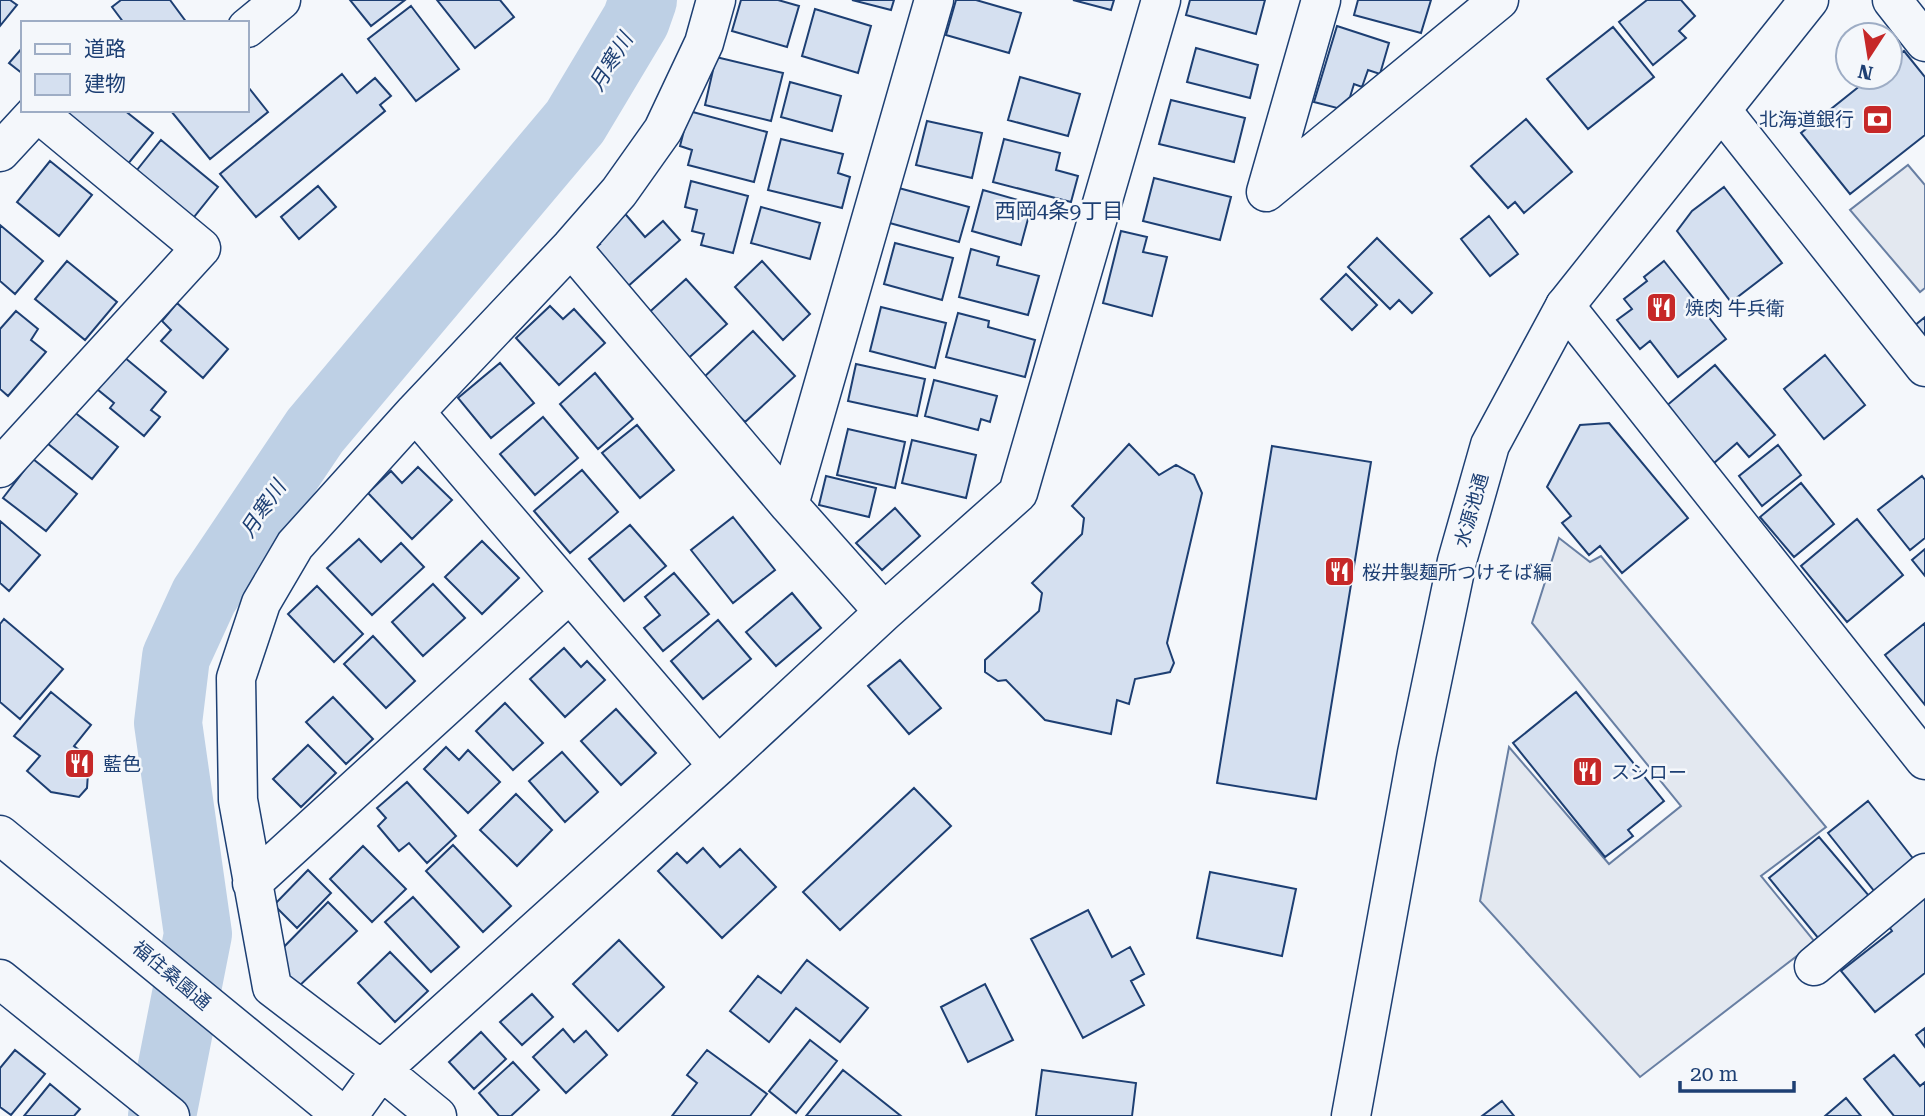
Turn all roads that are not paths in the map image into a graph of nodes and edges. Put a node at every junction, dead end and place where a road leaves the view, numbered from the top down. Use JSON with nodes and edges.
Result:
{"nodes":[{"id":1,"x":716,"y":0,"type":"edge"},
{"id":2,"x":934,"y":0,"type":"edge"},
{"id":3,"x":1161,"y":0,"type":"edge"},
{"id":4,"x":1321,"y":0,"type":"edge"},
{"id":5,"x":1499,"y":0,"type":"edge"},
{"id":6,"x":1809,"y":0,"type":"edge"},
{"id":7,"x":1892,"y":0,"type":"edge"},
{"id":8,"x":1925,"y":42,"type":"edge"},
{"id":9,"x":1722,"y":111,"type":"junction"},
{"id":10,"x":0,"y":152,"type":"edge"},
{"id":11,"x":571,"y":247,"type":"junction"},
{"id":12,"x":1565,"y":306,"type":"junction"},
{"id":13,"x":1925,"y":367,"type":"edge"},
{"id":14,"x":415,"y":412,"type":"junction"},
{"id":15,"x":0,"y":468,"type":"edge"},
{"id":16,"x":789,"y":505,"type":"junction"},
{"id":17,"x":570,"y":593,"type":"junction"},
{"id":18,"x":884,"y":612,"type":"junction"},
{"id":19,"x":1925,"y":760,"type":"edge"},
{"id":20,"x":718,"y":766,"type":"junction"},
{"id":21,"x":0,"y":835,"type":"edge"},
{"id":22,"x":1925,"y":873,"type":"edge"},
{"id":23,"x":252,"y":883,"type":"junction"},
{"id":24,"x":1814,"y":966,"type":"dead end"},
{"id":25,"x":3,"y":988,"type":"edge"},
{"id":26,"x":382,"y":1070,"type":"junction"},
{"id":27,"x":170,"y":1116,"type":"edge"},
{"id":28,"x":345,"y":1116,"type":"edge"},
{"id":29,"x":437,"y":1116,"type":"edge"},
{"id":30,"x":1351,"y":1116,"type":"edge"}],
"edges":[{"from":1,"to":11,"type":"street"},
{"from":2,"to":16,"type":"street"},
{"from":3,"to":18,"type":"street"},
{"from":4,"to":5,"type":"street"},
{"from":6,"to":9,"type":"street","name":"水源池通"},
{"from":7,"to":8,"type":"street"},
{"from":9,"to":12,"type":"street","name":"水源池通"},
{"from":9,"to":13,"type":"street"},
{"from":10,"to":15,"type":"street"},
{"from":11,"to":14,"type":"street"},
{"from":11,"to":16,"type":"street"},
{"from":12,"to":19,"type":"street"},
{"from":12,"to":30,"type":"street","name":"水源池通"},
{"from":14,"to":17,"type":"street"},
{"from":14,"to":23,"type":"street"},
{"from":16,"to":18,"type":"street"},
{"from":17,"to":20,"type":"street"},
{"from":17,"to":23,"type":"street"},
{"from":18,"to":20,"type":"street"},
{"from":20,"to":26,"type":"street"},
{"from":21,"to":28,"type":"street","name":"福住桑園通"},
{"from":22,"to":24,"type":"street"},
{"from":23,"to":26,"type":"street"},
{"from":25,"to":27,"type":"street"},
{"from":26,"to":28,"type":"street"},
{"from":26,"to":29,"type":"street"}]}
